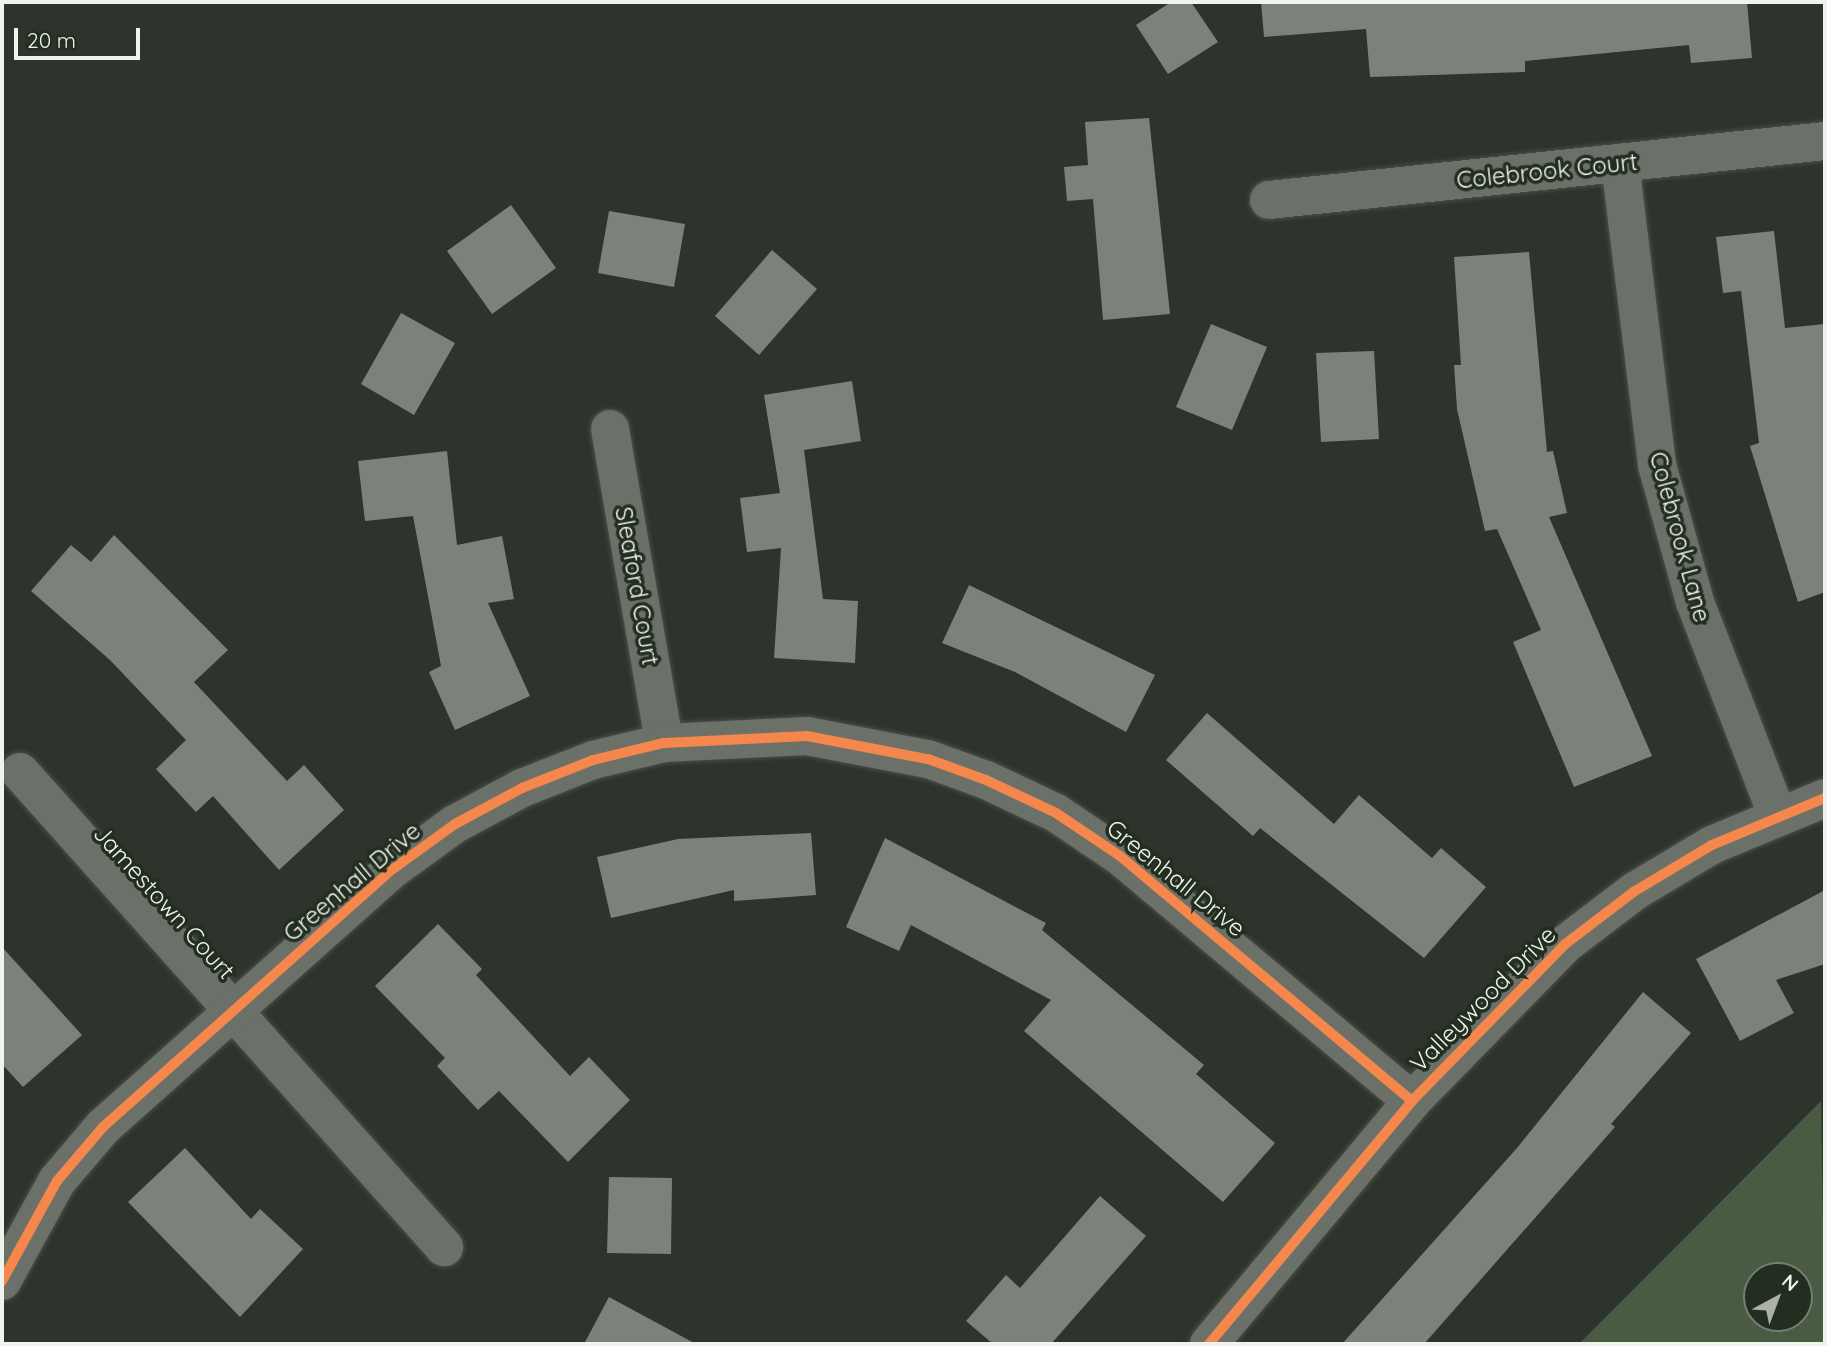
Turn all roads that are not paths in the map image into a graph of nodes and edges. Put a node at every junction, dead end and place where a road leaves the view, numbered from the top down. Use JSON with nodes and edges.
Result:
{"nodes":[{"id":1,"x":1825,"y":141,"type":"edge"},
{"id":2,"x":1620,"y":163,"type":"junction"},
{"id":3,"x":1269,"y":200,"type":"dead end"},
{"id":4,"x":610,"y":429,"type":"dead end"},
{"id":5,"x":664,"y":743,"type":"junction"},
{"id":6,"x":20,"y":772,"type":"dead end"},
{"id":7,"x":1825,"y":798,"type":"edge"},
{"id":8,"x":1777,"y":815,"type":"junction"},
{"id":9,"x":234,"y":1011,"type":"junction"},
{"id":10,"x":1412,"y":1101,"type":"junction"},
{"id":11,"x":444,"y":1247,"type":"dead end"},
{"id":12,"x":2,"y":1281,"type":"edge"},
{"id":13,"x":1209,"y":1344,"type":"edge"}],
"edges":[{"from":1,"to":2,"type":"street","name":"Colebrook Court"},
{"from":2,"to":3,"type":"street","name":"Colebrook Court"},
{"from":2,"to":8,"type":"street","name":"Colebrook Lane"},
{"from":4,"to":5,"type":"street","name":"Sleaford Court"},
{"from":5,"to":9,"type":"street","name":"Greenhall Drive"},
{"from":5,"to":10,"type":"street","name":"Greenhall Drive"},
{"from":6,"to":9,"type":"street","name":"Jamestown Court"},
{"from":7,"to":8,"type":"street","name":"Valleywood Drive"},
{"from":8,"to":10,"type":"street","name":"Valleywood Drive"},
{"from":9,"to":11,"type":"street","name":"Jamestown Court"},
{"from":9,"to":12,"type":"street","name":"Greenhall Drive"},
{"from":10,"to":13,"type":"street","name":"Valleywood Drive"}]}
